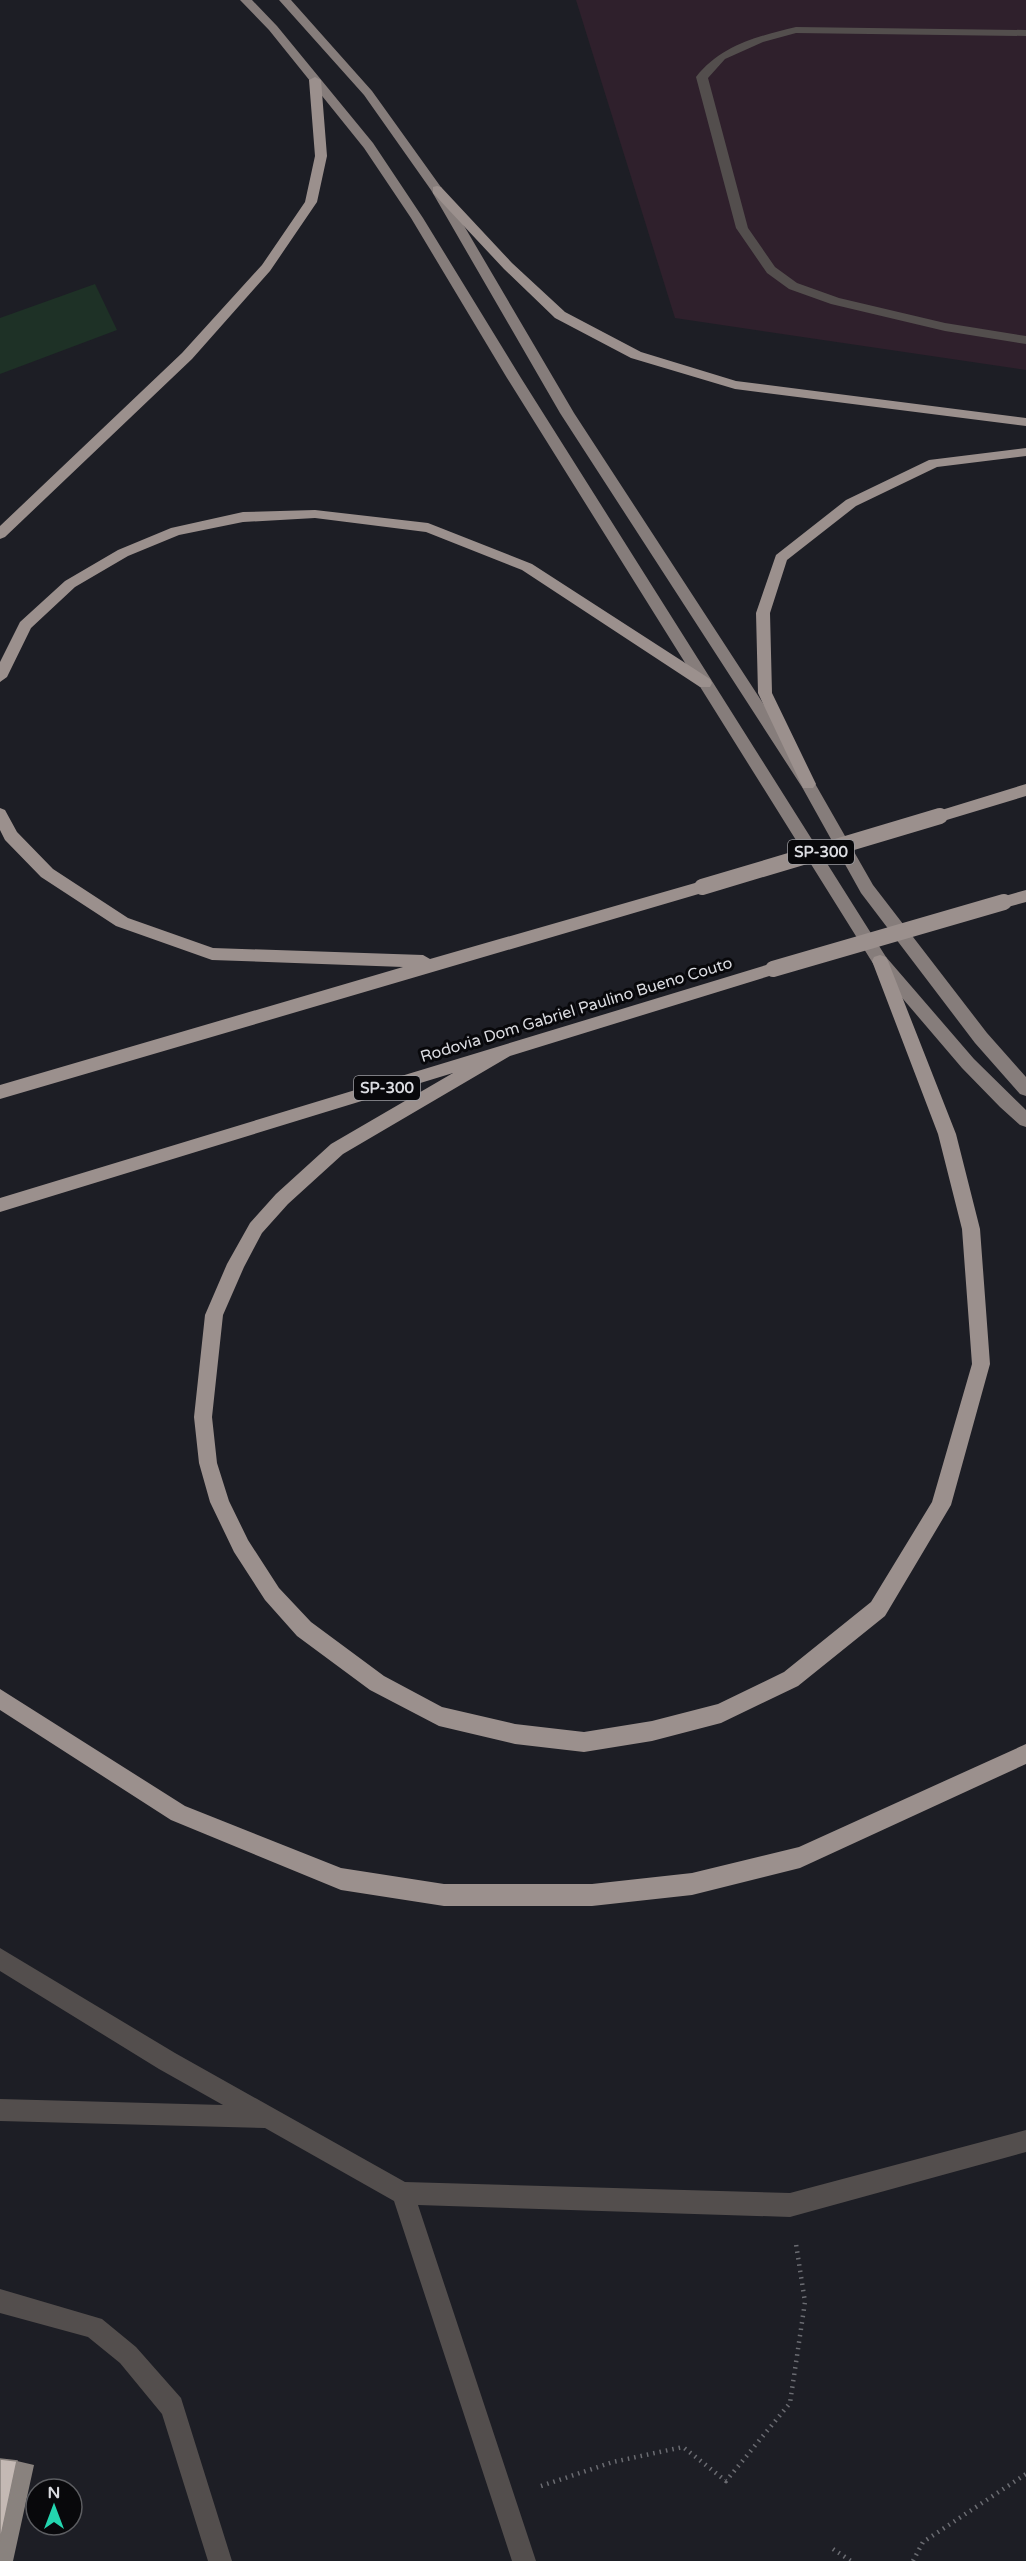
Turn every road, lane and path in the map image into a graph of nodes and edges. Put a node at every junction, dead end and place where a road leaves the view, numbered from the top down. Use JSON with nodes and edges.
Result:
{"nodes":[{"id":1,"x":246,"y":0,"type":"edge"},
{"id":2,"x":285,"y":0,"type":"edge"},
{"id":3,"x":1026,"y":33,"type":"edge"},
{"id":4,"x":315,"y":80,"type":"junction"},
{"id":5,"x":437,"y":190,"type":"junction"},
{"id":6,"x":1026,"y":340,"type":"edge"},
{"id":7,"x":1026,"y":422,"type":"edge"},
{"id":8,"x":1026,"y":452,"type":"edge"},
{"id":9,"x":0,"y":534,"type":"edge"},
{"id":10,"x":0,"y":677,"type":"edge"},
{"id":11,"x":705,"y":683,"type":"junction"},
{"id":12,"x":808,"y":784,"type":"junction"},
{"id":13,"x":1026,"y":790,"type":"edge"},
{"id":14,"x":0,"y":814,"type":"edge"},
{"id":15,"x":1026,"y":896,"type":"edge"},
{"id":16,"x":880,"y":960,"type":"junction"},
{"id":17,"x":440,"y":962,"type":"junction"},
{"id":18,"x":504,"y":1052,"type":"junction"},
{"id":19,"x":1026,"y":1089,"type":"edge"},
{"id":20,"x":0,"y":1092,"type":"edge"},
{"id":21,"x":1026,"y":1120,"type":"edge"},
{"id":22,"x":0,"y":1205,"type":"edge"},
{"id":23,"x":0,"y":1699,"type":"edge"},
{"id":24,"x":1026,"y":1754,"type":"edge"},
{"id":25,"x":0,"y":1959,"type":"edge"},
{"id":26,"x":0,"y":2110,"type":"edge"},
{"id":27,"x":269,"y":2117,"type":"junction"},
{"id":28,"x":1026,"y":2141,"type":"edge"},
{"id":29,"x":403,"y":2193,"type":"junction"},
{"id":30,"x":790,"y":2205,"type":"junction"},
{"id":31,"x":0,"y":2301,"type":"edge"},
{"id":32,"x":1026,"y":2474,"type":"edge"},
{"id":33,"x":504,"y":2498,"type":"junction"},
{"id":34,"x":833,"y":2549,"type":"dead end"},
{"id":35,"x":220,"y":2561,"type":"edge"},
{"id":36,"x":524,"y":2561,"type":"edge"},
{"id":37,"x":851,"y":2561,"type":"edge"},
{"id":38,"x":913,"y":2561,"type":"edge"}],
"edges":[{"from":1,"to":4,"type":"main road"},
{"from":2,"to":5,"type":"main road"},
{"from":3,"to":6,"type":"street"},
{"from":4,"to":9,"type":"highway"},
{"from":4,"to":11,"type":"main road"},
{"from":5,"to":7,"type":"highway"},
{"from":5,"to":12,"type":"main road"},
{"from":8,"to":12,"type":"highway"},
{"from":10,"to":11,"type":"highway"},
{"from":11,"to":16,"type":"main road"},
{"from":12,"to":19,"type":"main road"},
{"from":13,"to":17,"type":"highway","number":"SP-300","bridge":true},
{"from":14,"to":17,"type":"highway"},
{"from":15,"to":18,"type":"highway","name":"Rodovia Dom Gabriel Paulino Bueno Couto","number":"SP-300","bridge":true},
{"from":16,"to":18,"type":"highway"},
{"from":16,"to":21,"type":"main road"},
{"from":17,"to":20,"type":"highway","number":"SP-300"},
{"from":18,"to":22,"type":"highway","name":"Rodovia Dom Gabriel Paulino Bueno Couto","number":"SP-300"},
{"from":23,"to":24,"type":"highway"},
{"from":25,"to":27,"type":"street"},
{"from":26,"to":27,"type":"street"},
{"from":27,"to":29,"type":"street"},
{"from":28,"to":30,"type":"street"},
{"from":29,"to":30,"type":"street"},
{"from":29,"to":33,"type":"street"},
{"from":30,"to":33,"type":"path"},
{"from":31,"to":35,"type":"street"},
{"from":32,"to":38,"type":"path"},
{"from":33,"to":36,"type":"street"},
{"from":34,"to":37,"type":"path"}]}
